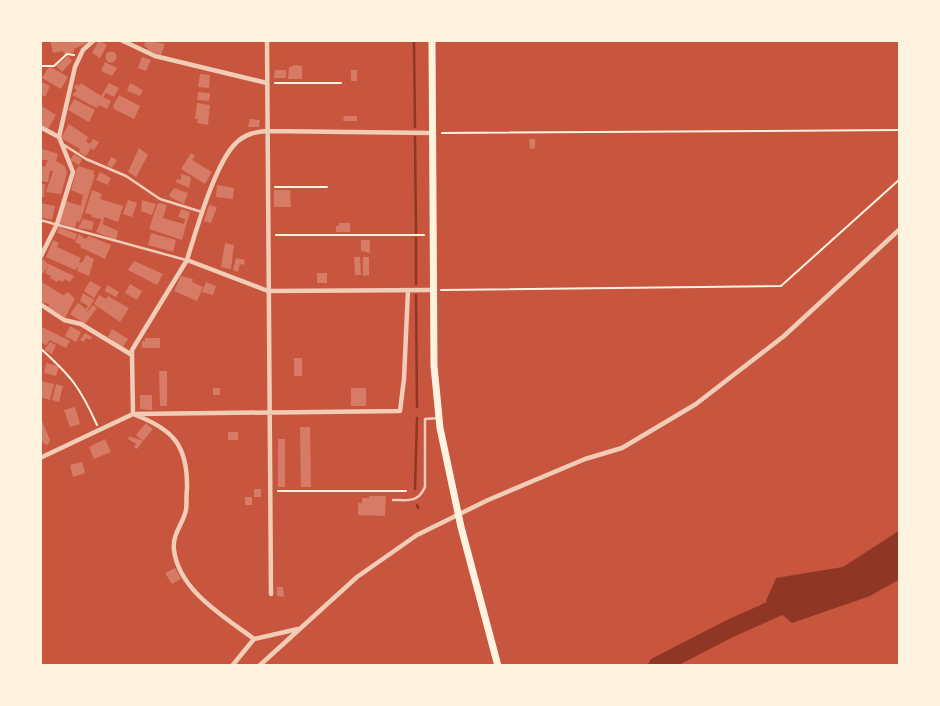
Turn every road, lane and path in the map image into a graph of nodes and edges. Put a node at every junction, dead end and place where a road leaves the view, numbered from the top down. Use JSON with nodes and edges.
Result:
{"nodes":[{"id":1,"x":94,"y":40,"type":"edge"},
{"id":2,"x":121,"y":40,"type":"edge"},
{"id":3,"x":267,"y":40,"type":"edge"},
{"id":4,"x":432,"y":40,"type":"edge"},
{"id":5,"x":79,"y":56,"type":"junction"},
{"id":6,"x":40,"y":66,"type":"edge"},
{"id":7,"x":267,"y":83,"type":"junction"},
{"id":8,"x":341,"y":83,"type":"dead end"},
{"id":9,"x":40,"y":127,"type":"edge"},
{"id":10,"x":900,"y":130,"type":"edge"},
{"id":11,"x":267,"y":131,"type":"junction"},
{"id":12,"x":432,"y":133,"type":"junction"},
{"id":13,"x":59,"y":137,"type":"junction"},
{"id":14,"x":62,"y":144,"type":"junction"},
{"id":15,"x":900,"y":179,"type":"edge"},
{"id":16,"x":267,"y":187,"type":"junction"},
{"id":17,"x":327,"y":187,"type":"dead end"},
{"id":18,"x":202,"y":212,"type":"junction"},
{"id":19,"x":40,"y":220,"type":"edge"},
{"id":20,"x":57,"y":224,"type":"junction"},
{"id":21,"x":900,"y":229,"type":"edge"},
{"id":22,"x":268,"y":235,"type":"junction"},
{"id":23,"x":432,"y":235,"type":"junction"},
{"id":24,"x":40,"y":258,"type":"edge"},
{"id":25,"x":187,"y":260,"type":"junction"},
{"id":26,"x":408,"y":290,"type":"junction"},
{"id":27,"x":432,"y":290,"type":"junction"},
{"id":28,"x":268,"y":291,"type":"junction"},
{"id":29,"x":40,"y":304,"type":"edge"},
{"id":30,"x":40,"y":348,"type":"edge"},
{"id":31,"x":132,"y":355,"type":"junction"},
{"id":32,"x":269,"y":412,"type":"junction"},
{"id":33,"x":133,"y":414,"type":"junction"},
{"id":34,"x":439,"y":418,"type":"junction"},
{"id":35,"x":99,"y":430,"type":"junction"},
{"id":36,"x":40,"y":458,"type":"edge"},
{"id":37,"x":270,"y":491,"type":"junction"},
{"id":38,"x":406,"y":491,"type":"dead end"},
{"id":39,"x":393,"y":500,"type":"dead end"},
{"id":40,"x":458,"y":513,"type":"junction"},
{"id":41,"x":271,"y":594,"type":"dead end"},
{"id":42,"x":300,"y":628,"type":"junction"},
{"id":43,"x":254,"y":639,"type":"junction"},
{"id":44,"x":232,"y":666,"type":"edge"},
{"id":45,"x":259,"y":666,"type":"edge"},
{"id":46,"x":498,"y":666,"type":"edge"}],
"edges":[{"from":1,"to":5,"type":"street"},
{"from":2,"to":7,"type":"street"},
{"from":3,"to":7,"type":"street"},
{"from":4,"to":12,"type":"main road"},
{"from":5,"to":6,"type":"path"},
{"from":5,"to":13,"type":"street"},
{"from":7,"to":8,"type":"path"},
{"from":7,"to":11,"type":"street"},
{"from":9,"to":13,"type":"street"},
{"from":10,"to":12,"type":"path"},
{"from":11,"to":12,"type":"street"},
{"from":11,"to":16,"type":"street"},
{"from":11,"to":18,"type":"street"},
{"from":12,"to":23,"type":"main road"},
{"from":13,"to":14,"type":"street"},
{"from":14,"to":18,"type":"lane"},
{"from":14,"to":20,"type":"street"},
{"from":15,"to":27,"type":"path"},
{"from":16,"to":17,"type":"path"},
{"from":16,"to":22,"type":"street"},
{"from":18,"to":25,"type":"street"},
{"from":19,"to":20,"type":"lane"},
{"from":20,"to":24,"type":"street"},
{"from":20,"to":25,"type":"lane"},
{"from":21,"to":40,"type":"street"},
{"from":22,"to":23,"type":"path"},
{"from":22,"to":28,"type":"street"},
{"from":23,"to":27,"type":"main road"},
{"from":25,"to":28,"type":"street"},
{"from":25,"to":31,"type":"street"},
{"from":26,"to":27,"type":"street"},
{"from":26,"to":28,"type":"street"},
{"from":26,"to":32,"type":"street"},
{"from":27,"to":34,"type":"main road"},
{"from":28,"to":32,"type":"street"},
{"from":29,"to":31,"type":"street"},
{"from":30,"to":35,"type":"path"},
{"from":31,"to":33,"type":"street"},
{"from":32,"to":33,"type":"street"},
{"from":32,"to":37,"type":"street"},
{"from":33,"to":35,"type":"street"},
{"from":33,"to":43,"type":"street"},
{"from":34,"to":39,"type":"lane"},
{"from":34,"to":40,"type":"main road"},
{"from":35,"to":36,"type":"street"},
{"from":37,"to":38,"type":"path"},
{"from":37,"to":41,"type":"street"},
{"from":40,"to":42,"type":"street"},
{"from":40,"to":46,"type":"main road"},
{"from":42,"to":43,"type":"street"},
{"from":42,"to":45,"type":"street"},
{"from":43,"to":44,"type":"street"}]}
